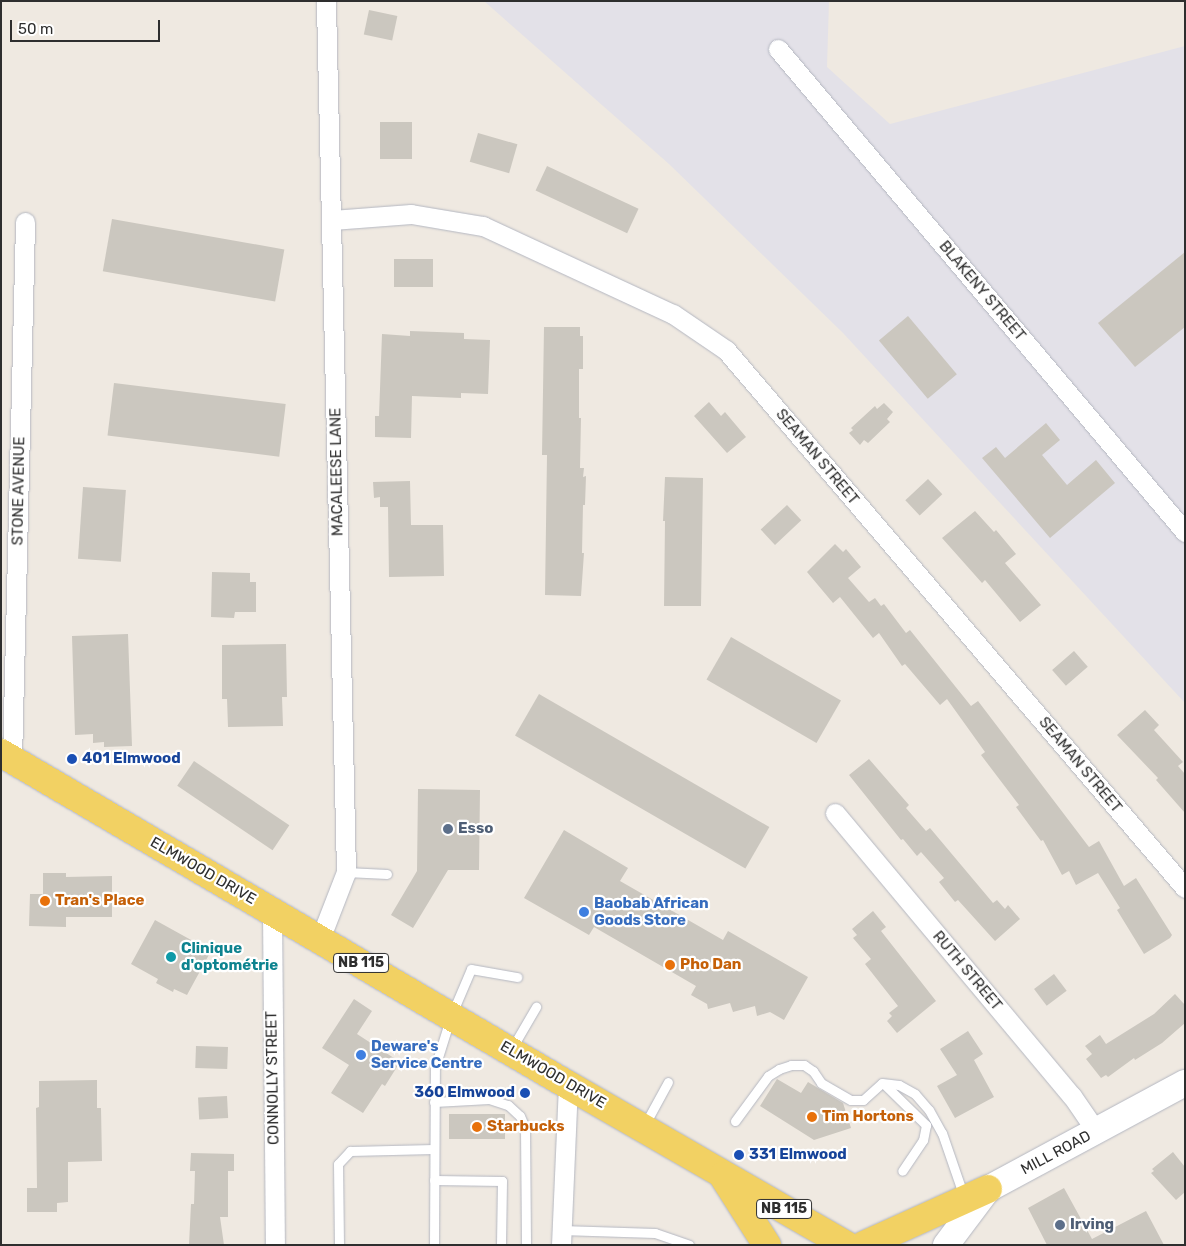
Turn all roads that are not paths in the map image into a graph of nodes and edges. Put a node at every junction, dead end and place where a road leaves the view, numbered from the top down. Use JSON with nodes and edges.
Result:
{"nodes":[{"id":1,"x":326,"y":1,"type":"edge"},
{"id":2,"x":778,"y":49,"type":"dead end"},
{"id":3,"x":332,"y":220,"type":"junction"},
{"id":4,"x":25,"y":222,"type":"dead end"},
{"id":5,"x":1185,"y":532,"type":"edge"},
{"id":6,"x":7,"y":756,"type":"edge"},
{"id":7,"x":835,"y":813,"type":"dead end"},
{"id":8,"x":346,"y":872,"type":"junction"},
{"id":9,"x":388,"y":874,"type":"dead end"},
{"id":10,"x":1185,"y":888,"type":"edge"},
{"id":11,"x":272,"y":911,"type":"junction"},
{"id":12,"x":320,"y":939,"type":"junction"},
{"id":13,"x":517,"y":977,"type":"dead end"},
{"id":14,"x":536,"y":1007,"type":"dead end"},
{"id":15,"x":451,"y":1016,"type":"junction"},
{"id":16,"x":511,"y":1051,"type":"junction"},
{"id":17,"x":668,"y":1082,"type":"dead end"},
{"id":18,"x":882,"y":1083,"type":"junction"},
{"id":19,"x":1185,"y":1083,"type":"edge"},
{"id":20,"x":568,"y":1085,"type":"junction"},
{"id":21,"x":434,"y":1102,"type":"junction"},
{"id":22,"x":735,"y":1121,"type":"dead end"},
{"id":23,"x":643,"y":1128,"type":"junction"},
{"id":24,"x":1096,"y":1131,"type":"junction"},
{"id":25,"x":434,"y":1149,"type":"junction"},
{"id":26,"x":902,"y":1171,"type":"dead end"},
{"id":27,"x":721,"y":1173,"type":"junction"},
{"id":28,"x":434,"y":1180,"type":"junction"},
{"id":29,"x":976,"y":1194,"type":"junction"},
{"id":30,"x":561,"y":1238,"type":"edge"},
{"id":31,"x":275,"y":1245,"type":"edge"},
{"id":32,"x":339,"y":1245,"type":"edge"},
{"id":33,"x":434,"y":1245,"type":"edge"},
{"id":34,"x":501,"y":1245,"type":"edge"},
{"id":35,"x":526,"y":1245,"type":"edge"},
{"id":36,"x":689,"y":1245,"type":"edge"},
{"id":37,"x":767,"y":1245,"type":"edge"},
{"id":38,"x":846,"y":1245,"type":"edge"},
{"id":39,"x":864,"y":1245,"type":"edge"},
{"id":40,"x":946,"y":1245,"type":"edge"}],
"edges":[{"from":1,"to":3,"type":"street","name":"MACALEESE LANE"},
{"from":2,"to":5,"type":"street","name":"BLAKENY STREET"},
{"from":3,"to":8,"type":"street","name":"MACALEESE LANE"},
{"from":3,"to":10,"type":"street","name":"SEAMAN STREET"},
{"from":4,"to":6,"type":"street","name":"STONE AVENUE"},
{"from":6,"to":11,"type":"main road","name":"ELMWOOD DRIVE","number":"NB 115"},
{"from":7,"to":24,"type":"street","name":"RUTH STREET"},
{"from":8,"to":9,"type":"lane"},
{"from":8,"to":12,"type":"street","name":"MACALEESE LANE"},
{"from":11,"to":12,"type":"main road","name":"ELMWOOD DRIVE","number":"NB 115"},
{"from":11,"to":31,"type":"street","name":"CONNOLLY STREET"},
{"from":12,"to":15,"type":"main road","name":"ELMWOOD DRIVE","number":"NB 115"},
{"from":13,"to":15,"type":"lane"},
{"from":14,"to":16,"type":"lane"},
{"from":15,"to":16,"type":"main road","name":"ELMWOOD DRIVE","number":"NB 115"},
{"from":15,"to":21,"type":"lane"},
{"from":16,"to":20,"type":"main road","name":"ELMWOOD DRIVE","number":"NB 115"},
{"from":17,"to":23,"type":"lane"},
{"from":18,"to":22,"type":"lane"},
{"from":18,"to":26,"type":"lane"},
{"from":18,"to":29,"type":"lane"},
{"from":19,"to":24,"type":"street","name":"MILL ROAD"},
{"from":20,"to":23,"type":"main road","name":"ELMWOOD DRIVE","number":"NB 115"},
{"from":20,"to":30,"type":"street"},
{"from":21,"to":25,"type":"lane"},
{"from":21,"to":35,"type":"lane"},
{"from":23,"to":27,"type":"main road","name":"ELMWOOD DRIVE","number":"NB 115"},
{"from":24,"to":29,"type":"street","name":"MILL ROAD"},
{"from":25,"to":28,"type":"lane"},
{"from":25,"to":32,"type":"lane"},
{"from":27,"to":37,"type":"main road"},
{"from":27,"to":38,"type":"main road","name":"ELMWOOD DRIVE","number":"NB 115"},
{"from":28,"to":33,"type":"lane"},
{"from":28,"to":34,"type":"lane"},
{"from":29,"to":39,"type":"main road"},
{"from":29,"to":40,"type":"street","name":"MILL ROAD"},
{"from":30,"to":36,"type":"lane"}]}
